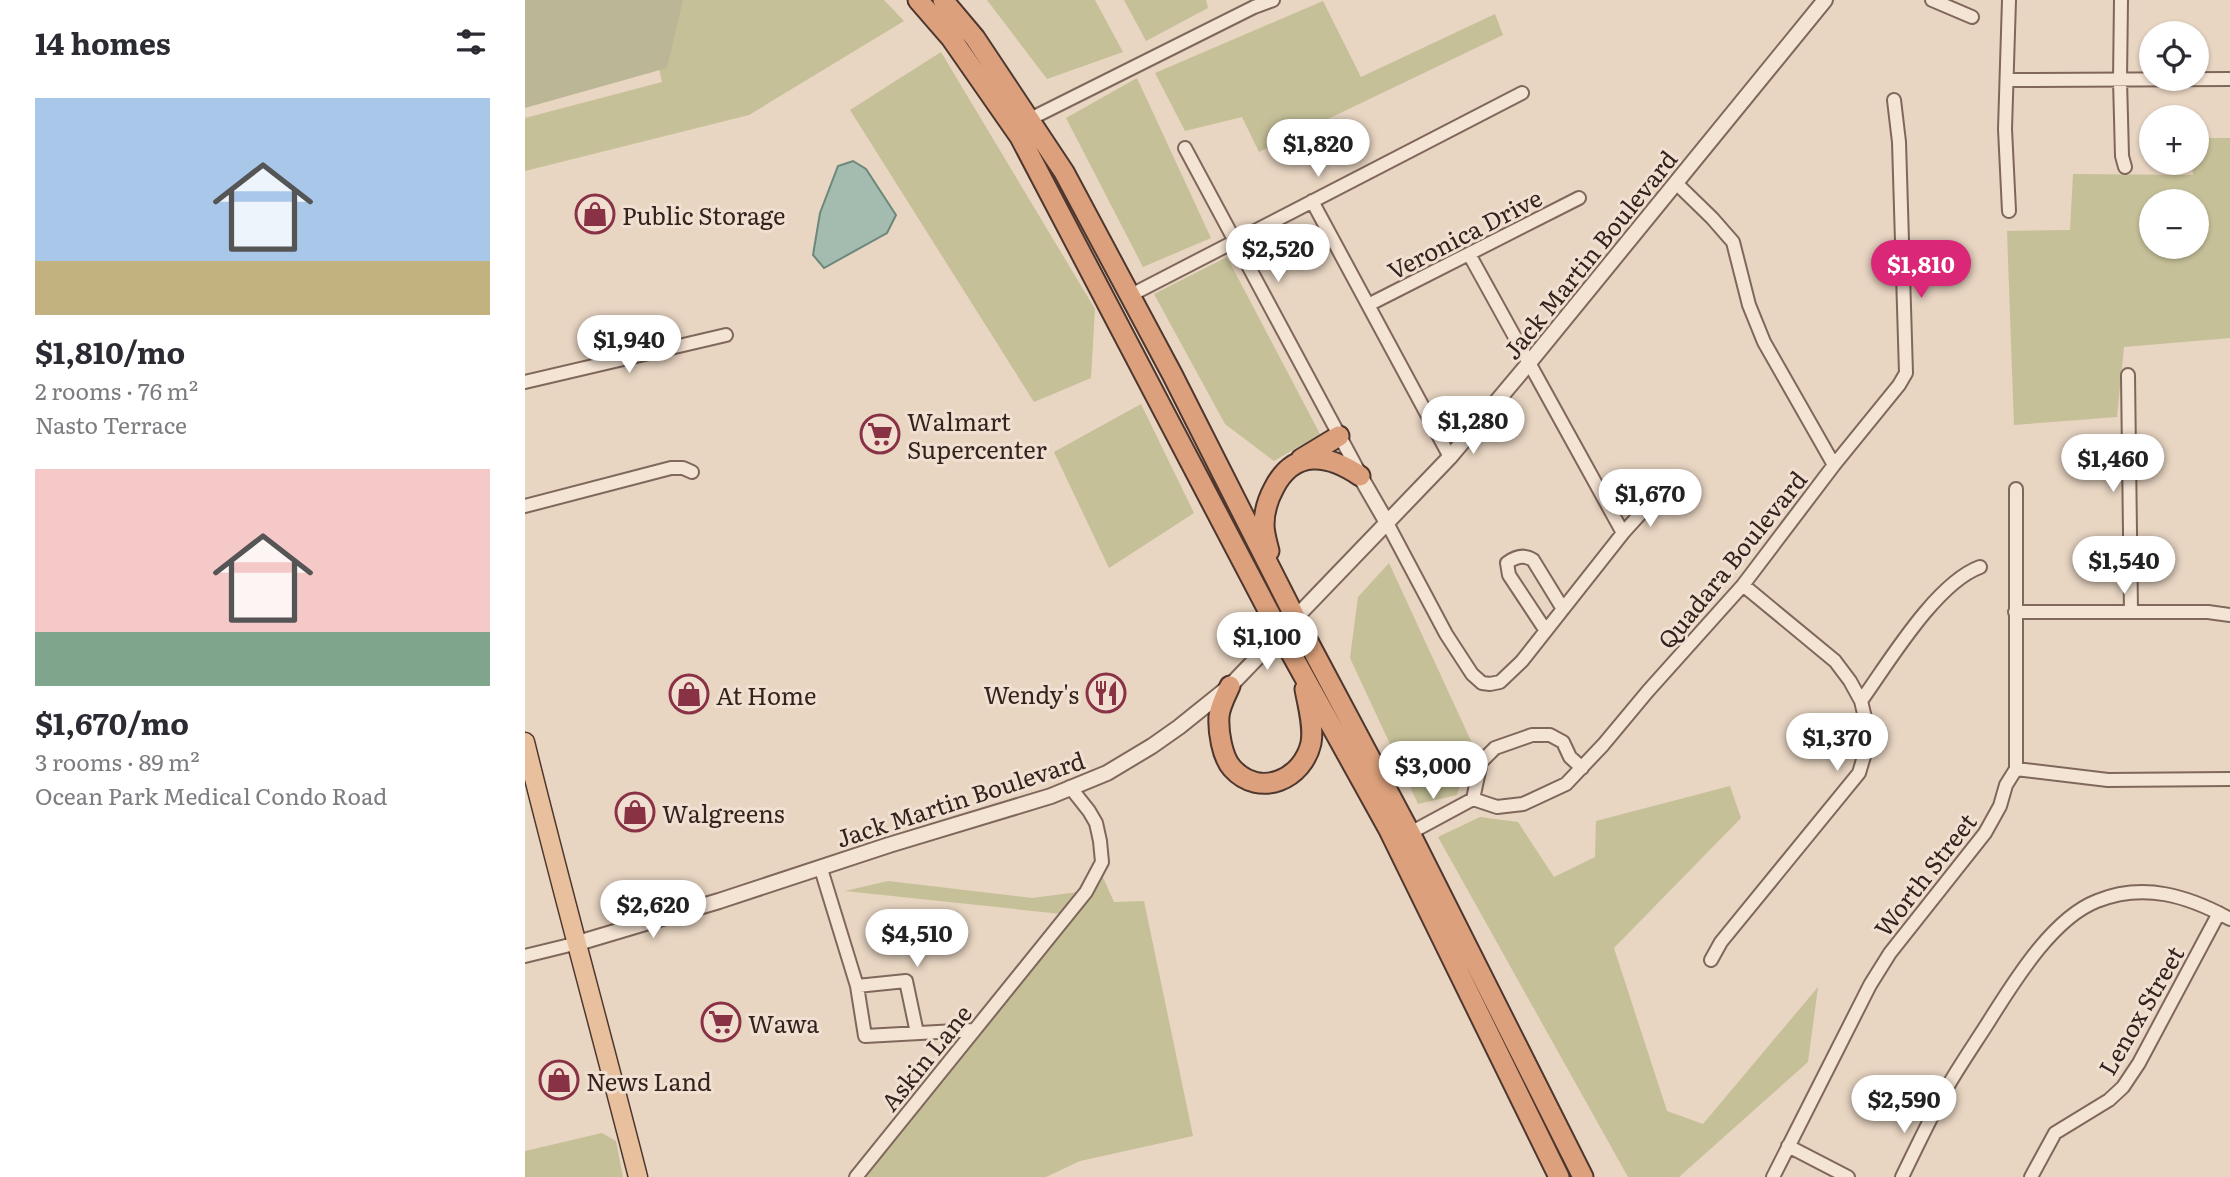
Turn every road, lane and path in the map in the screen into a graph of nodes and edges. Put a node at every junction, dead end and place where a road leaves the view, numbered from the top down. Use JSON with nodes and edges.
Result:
{"nodes":[{"id":1,"x":918,"y":0,"type":"edge"},
{"id":2,"x":943,"y":0,"type":"edge"},
{"id":3,"x":1273,"y":0,"type":"edge"},
{"id":4,"x":1932,"y":0,"type":"edge"},
{"id":5,"x":2008,"y":0,"type":"edge"},
{"id":6,"x":2121,"y":0,"type":"edge"},
{"id":7,"x":1819,"y":2,"type":"edge"},
{"id":8,"x":1972,"y":17,"type":"dead end"},
{"id":9,"x":2230,"y":79,"type":"edge"},
{"id":10,"x":2007,"y":80,"type":"junction"},
{"id":11,"x":2120,"y":80,"type":"junction"},
{"id":12,"x":1521,"y":93,"type":"dead end"},
{"id":13,"x":1894,"y":100,"type":"dead end"},
{"id":14,"x":1030,"y":120,"type":"junction"},
{"id":15,"x":1185,"y":148,"type":"dead end"},
{"id":16,"x":2125,"y":167,"type":"dead end"},
{"id":17,"x":1676,"y":184,"type":"junction"},
{"id":18,"x":1579,"y":198,"type":"dead end"},
{"id":19,"x":1312,"y":201,"type":"junction"},
{"id":20,"x":2009,"y":211,"type":"dead end"},
{"id":21,"x":1235,"y":241,"type":"junction"},
{"id":22,"x":1469,"y":254,"type":"junction"},
{"id":23,"x":1129,"y":296,"type":"junction"},
{"id":24,"x":1368,"y":305,"type":"junction"},
{"id":25,"x":726,"y":335,"type":"dead end"},
{"id":26,"x":1529,"y":363,"type":"junction"},
{"id":27,"x":2128,"y":374,"type":"dead end"},
{"id":28,"x":525,"y":382,"type":"edge"},
{"id":29,"x":1339,"y":436,"type":"junction"},
{"id":30,"x":1450,"y":457,"type":"junction"},
{"id":31,"x":1294,"y":463,"type":"junction"},
{"id":32,"x":1834,"y":465,"type":"junction"},
{"id":33,"x":692,"y":472,"type":"dead end"},
{"id":34,"x":1360,"y":476,"type":"junction"},
{"id":35,"x":2016,"y":489,"type":"dead end"},
{"id":36,"x":1651,"y":502,"type":"dead end"},
{"id":37,"x":525,"y":506,"type":"edge"},
{"id":38,"x":1386,"y":521,"type":"junction"},
{"id":39,"x":1623,"y":533,"type":"junction"},
{"id":40,"x":1980,"y":567,"type":"dead end"},
{"id":41,"x":1273,"y":573,"type":"junction"},
{"id":42,"x":1743,"y":585,"type":"junction"},
{"id":43,"x":1563,"y":609,"type":"junction"},
{"id":44,"x":2015,"y":612,"type":"junction"},
{"id":45,"x":2131,"y":612,"type":"junction"},
{"id":46,"x":2230,"y":615,"type":"edge"},
{"id":47,"x":1295,"y":617,"type":"junction"},
{"id":48,"x":1546,"y":631,"type":"junction"},
{"id":49,"x":1280,"y":635,"type":"junction"},
{"id":50,"x":1301,"y":671,"type":"junction"},
{"id":51,"x":1230,"y":686,"type":"junction"},
{"id":52,"x":1861,"y":701,"type":"junction"},
{"id":53,"x":525,"y":742,"type":"edge"},
{"id":54,"x":1582,"y":768,"type":"junction"},
{"id":55,"x":2015,"y":769,"type":"junction"},
{"id":56,"x":2230,"y":779,"type":"edge"},
{"id":57,"x":1070,"y":787,"type":"junction"},
{"id":58,"x":1473,"y":799,"type":"junction"},
{"id":59,"x":1410,"y":833,"type":"junction"},
{"id":60,"x":821,"y":869,"type":"junction"},
{"id":61,"x":2225,"y":916,"type":"edge"},
{"id":62,"x":578,"y":943,"type":"junction"},
{"id":63,"x":525,"y":956,"type":"edge"},
{"id":64,"x":1711,"y":960,"type":"dead end"},
{"id":65,"x":857,"y":986,"type":"junction"},
{"id":66,"x":974,"y":1030,"type":"junction"},
{"id":67,"x":917,"y":1033,"type":"junction"},
{"id":68,"x":1788,"y":1146,"type":"junction"},
{"id":69,"x":638,"y":1177,"type":"edge"},
{"id":70,"x":856,"y":1177,"type":"edge"},
{"id":71,"x":1559,"y":1177,"type":"edge"},
{"id":72,"x":1583,"y":1177,"type":"edge"},
{"id":73,"x":1773,"y":1177,"type":"edge"},
{"id":74,"x":1848,"y":1177,"type":"edge"},
{"id":75,"x":1902,"y":1177,"type":"edge"},
{"id":76,"x":2031,"y":1177,"type":"edge"}],
"edges":[{"from":1,"to":49,"type":"highway"},
{"from":2,"to":14,"type":"highway"},
{"from":3,"to":14,"type":"street"},
{"from":4,"to":8,"type":"street"},
{"from":5,"to":10,"type":"street"},
{"from":6,"to":11,"type":"street"},
{"from":7,"to":17,"type":"street","name":"Jack Martin Boulevard"},
{"from":9,"to":11,"type":"street"},
{"from":10,"to":11,"type":"street"},
{"from":10,"to":20,"type":"street"},
{"from":11,"to":16,"type":"street"},
{"from":12,"to":19,"type":"street"},
{"from":13,"to":32,"type":"street"},
{"from":14,"to":23,"type":"highway"},
{"from":15,"to":21,"type":"street"},
{"from":17,"to":26,"type":"street","name":"Jack Martin Boulevard"},
{"from":17,"to":32,"type":"street","name":"Quadara Boulevard"},
{"from":18,"to":22,"type":"street","name":"Veronica Drive"},
{"from":19,"to":21,"type":"street"},
{"from":19,"to":24,"type":"street"},
{"from":21,"to":23,"type":"street"},
{"from":21,"to":29,"type":"street"},
{"from":22,"to":24,"type":"street","name":"Veronica Drive"},
{"from":22,"to":26,"type":"street"},
{"from":23,"to":41,"type":"highway"},
{"from":24,"to":30,"type":"street"},
{"from":25,"to":28,"type":"street"},
{"from":26,"to":30,"type":"street","name":"Jack Martin Boulevard"},
{"from":26,"to":39,"type":"street"},
{"from":27,"to":45,"type":"street"},
{"from":29,"to":31,"type":"highway"},
{"from":29,"to":34,"type":"street"},
{"from":30,"to":38,"type":"street","name":"Jack Martin Boulevard"},
{"from":31,"to":34,"type":"highway"},
{"from":31,"to":41,"type":"highway"},
{"from":32,"to":42,"type":"street","name":"Quadara Boulevard"},
{"from":33,"to":37,"type":"street"},
{"from":34,"to":38,"type":"street"},
{"from":35,"to":44,"type":"street","name":"Worth Street"},
{"from":36,"to":39,"type":"street"},
{"from":38,"to":47,"type":"street","name":"Jack Martin Boulevard"},
{"from":38,"to":48,"type":"street"},
{"from":39,"to":43,"type":"street"},
{"from":40,"to":52,"type":"street"},
{"from":41,"to":47,"type":"highway"},
{"from":42,"to":52,"type":"street"},
{"from":42,"to":54,"type":"street","name":"Quadara Boulevard"},
{"from":43,"to":48,"type":"street"},
{"from":43,"to":48,"type":"street"},
{"from":44,"to":45,"type":"street"},
{"from":44,"to":55,"type":"street","name":"Worth Street"},
{"from":45,"to":46,"type":"street"},
{"from":47,"to":49,"type":"street","name":"Jack Martin Boulevard"},
{"from":47,"to":59,"type":"highway"},
{"from":49,"to":50,"type":"highway"},
{"from":49,"to":51,"type":"street","name":"Jack Martin Boulevard"},
{"from":50,"to":51,"type":"highway"},
{"from":50,"to":71,"type":"highway"},
{"from":51,"to":57,"type":"street","name":"Jack Martin Boulevard"},
{"from":52,"to":64,"type":"street"},
{"from":53,"to":62,"type":"main road"},
{"from":54,"to":58,"type":"street","name":"Quadara Boulevard"},
{"from":54,"to":58,"type":"street"},
{"from":55,"to":56,"type":"street"},
{"from":55,"to":68,"type":"street","name":"Worth Street"},
{"from":57,"to":60,"type":"street","name":"Jack Martin Boulevard"},
{"from":57,"to":66,"type":"street","name":"Askin Lane"},
{"from":58,"to":59,"type":"street"},
{"from":59,"to":72,"type":"highway"},
{"from":60,"to":62,"type":"street","name":"Jack Martin Boulevard"},
{"from":60,"to":65,"type":"street"},
{"from":61,"to":75,"type":"street"},
{"from":61,"to":76,"type":"street","name":"Lenox Street"},
{"from":62,"to":63,"type":"street"},
{"from":62,"to":69,"type":"main road"},
{"from":65,"to":67,"type":"street"},
{"from":65,"to":67,"type":"street"},
{"from":66,"to":67,"type":"street"},
{"from":66,"to":70,"type":"street","name":"Askin Lane"},
{"from":68,"to":73,"type":"street","name":"Worth Street"},
{"from":68,"to":74,"type":"street"}]}
